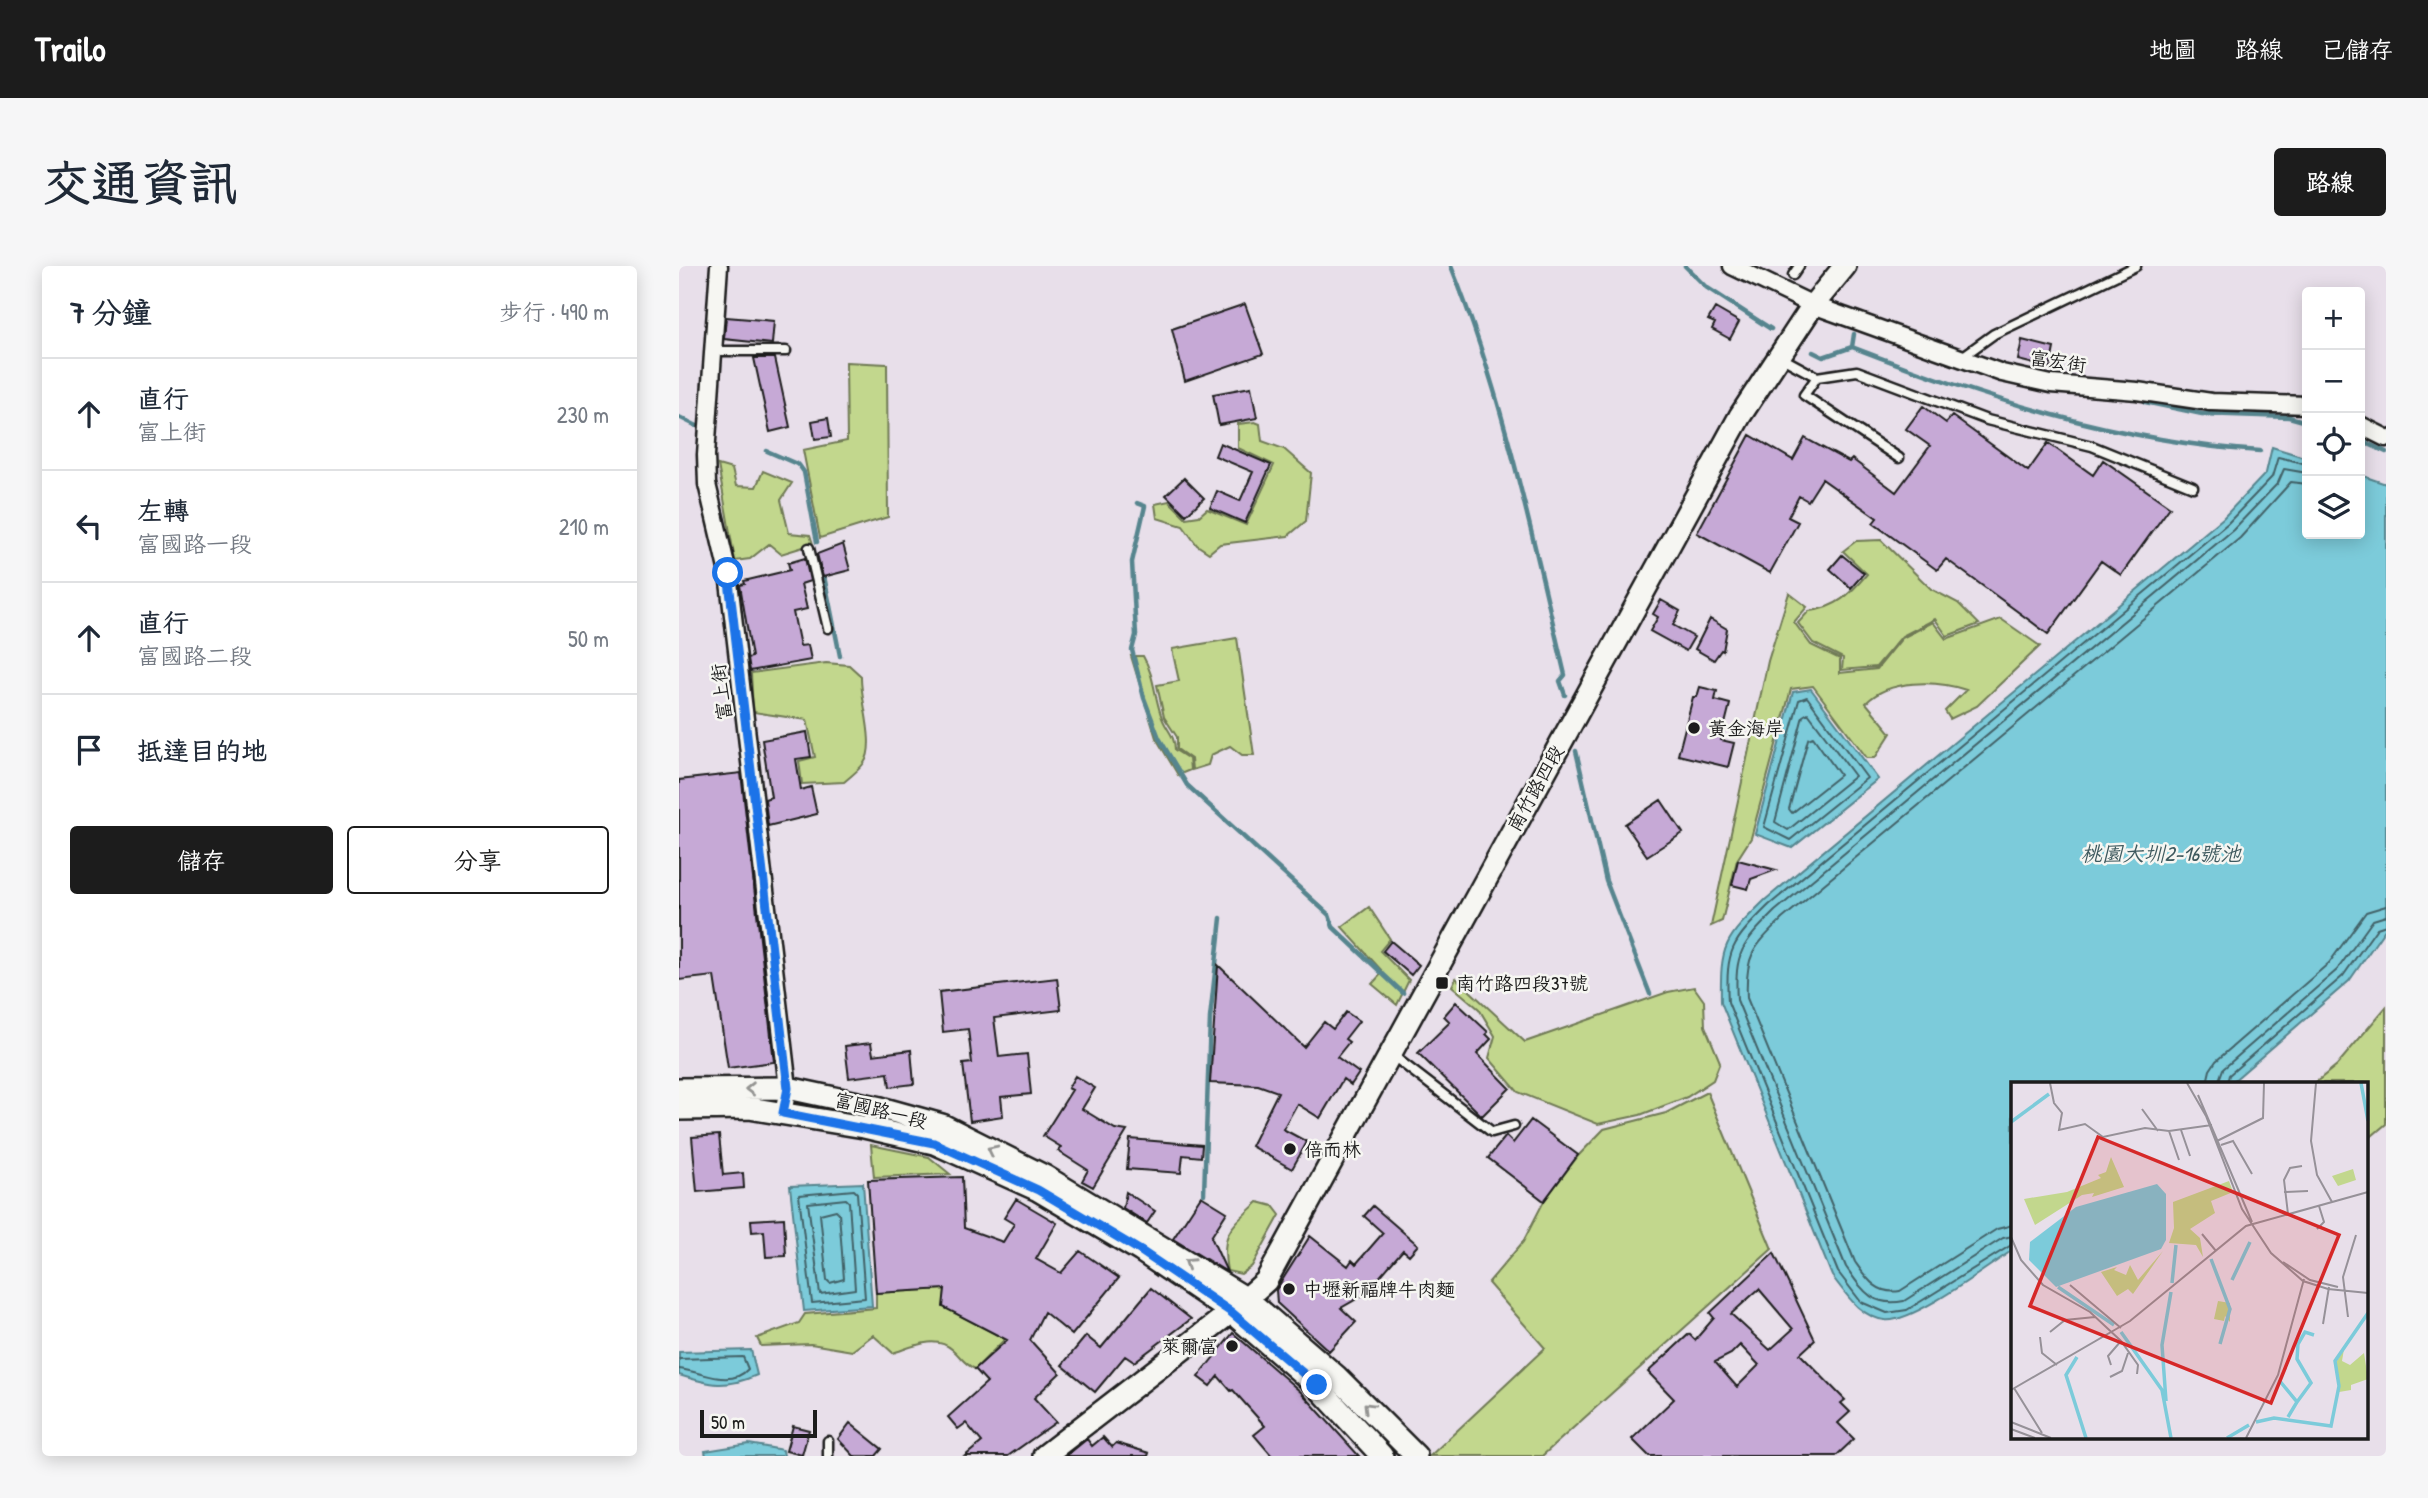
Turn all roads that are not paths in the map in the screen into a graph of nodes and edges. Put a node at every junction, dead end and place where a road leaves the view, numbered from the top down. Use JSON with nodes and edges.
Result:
{"nodes":[{"id":1,"x":719,"y":266,"type":"edge"},
{"id":2,"x":1799,"y":266,"type":"edge"},
{"id":3,"x":1844,"y":266,"type":"edge"},
{"id":4,"x":2136,"y":266,"type":"edge"},
{"id":5,"x":1743,"y":268,"type":"edge"},
{"id":6,"x":1793,"y":275,"type":"dead end"},
{"id":7,"x":1813,"y":305,"type":"junction"},
{"id":8,"x":714,"y":351,"type":"junction"},
{"id":9,"x":786,"y":351,"type":"dead end"},
{"id":10,"x":1779,"y":357,"type":"junction"},
{"id":11,"x":1960,"y":359,"type":"junction"},
{"id":12,"x":1817,"y":377,"type":"junction"},
{"id":13,"x":2302,"y":405,"type":"edge"},
{"id":14,"x":2365,"y":428,"type":"edge"},
{"id":15,"x":2386,"y":438,"type":"edge"},
{"id":16,"x":1899,"y":458,"type":"dead end"},
{"id":17,"x":2193,"y":487,"type":"dead end"},
{"id":18,"x":809,"y":548,"type":"dead end"},
{"id":19,"x":828,"y":628,"type":"dead end"},
{"id":20,"x":1389,"y":1054,"type":"junction"},
{"id":21,"x":788,"y":1088,"type":"junction"},
{"id":22,"x":679,"y":1089,"type":"edge"},
{"id":23,"x":679,"y":1109,"type":"edge"},
{"id":24,"x":783,"y":1113,"type":"junction"},
{"id":25,"x":1514,"y":1126,"type":"dead end"},
{"id":26,"x":1239,"y":1306,"type":"junction"},
{"id":27,"x":828,"y":1441,"type":"dead end"},
{"id":28,"x":828,"y":1456,"type":"edge"},
{"id":29,"x":1045,"y":1456,"type":"edge"},
{"id":30,"x":1382,"y":1456,"type":"edge"},
{"id":31,"x":1416,"y":1456,"type":"edge"}],
"edges":[{"from":1,"to":8,"type":"street","name":"富上街"},
{"from":2,"to":6,"type":"lane"},
{"from":3,"to":7,"type":"street","name":"南竹路四段"},
{"from":4,"to":11,"type":"lane"},
{"from":5,"to":7,"type":"street","name":"富宏街"},
{"from":7,"to":10,"type":"street","name":"南竹路四段"},
{"from":7,"to":11,"type":"street","name":"富宏街"},
{"from":8,"to":9,"type":"lane"},
{"from":8,"to":21,"type":"street","name":"富上街"},
{"from":10,"to":12,"type":"lane"},
{"from":10,"to":20,"type":"street","name":"南竹路四段"},
{"from":11,"to":13,"type":"street","name":"富宏街"},
{"from":12,"to":16,"type":"lane"},
{"from":12,"to":17,"type":"lane"},
{"from":14,"to":15,"type":"street"},
{"from":18,"to":19,"type":"lane"},
{"from":20,"to":25,"type":"lane"},
{"from":20,"to":26,"type":"street","name":"南竹路四段"},
{"from":21,"to":22,"type":"street","name":"富國路一段","one_way":true},
{"from":21,"to":24,"type":"street","name":"富上街"},
{"from":26,"to":21,"type":"street","name":"富國路一段","one_way":true},
{"from":23,"to":24,"type":"street","name":"富國路一段"},
{"from":24,"to":26,"type":"street","name":"富國路一段"},
{"from":26,"to":29,"type":"street","name":"南竹路四段"},
{"from":26,"to":30,"type":"street"},
{"from":31,"to":26,"type":"street","one_way":true},
{"from":27,"to":28,"type":"lane"}]}
